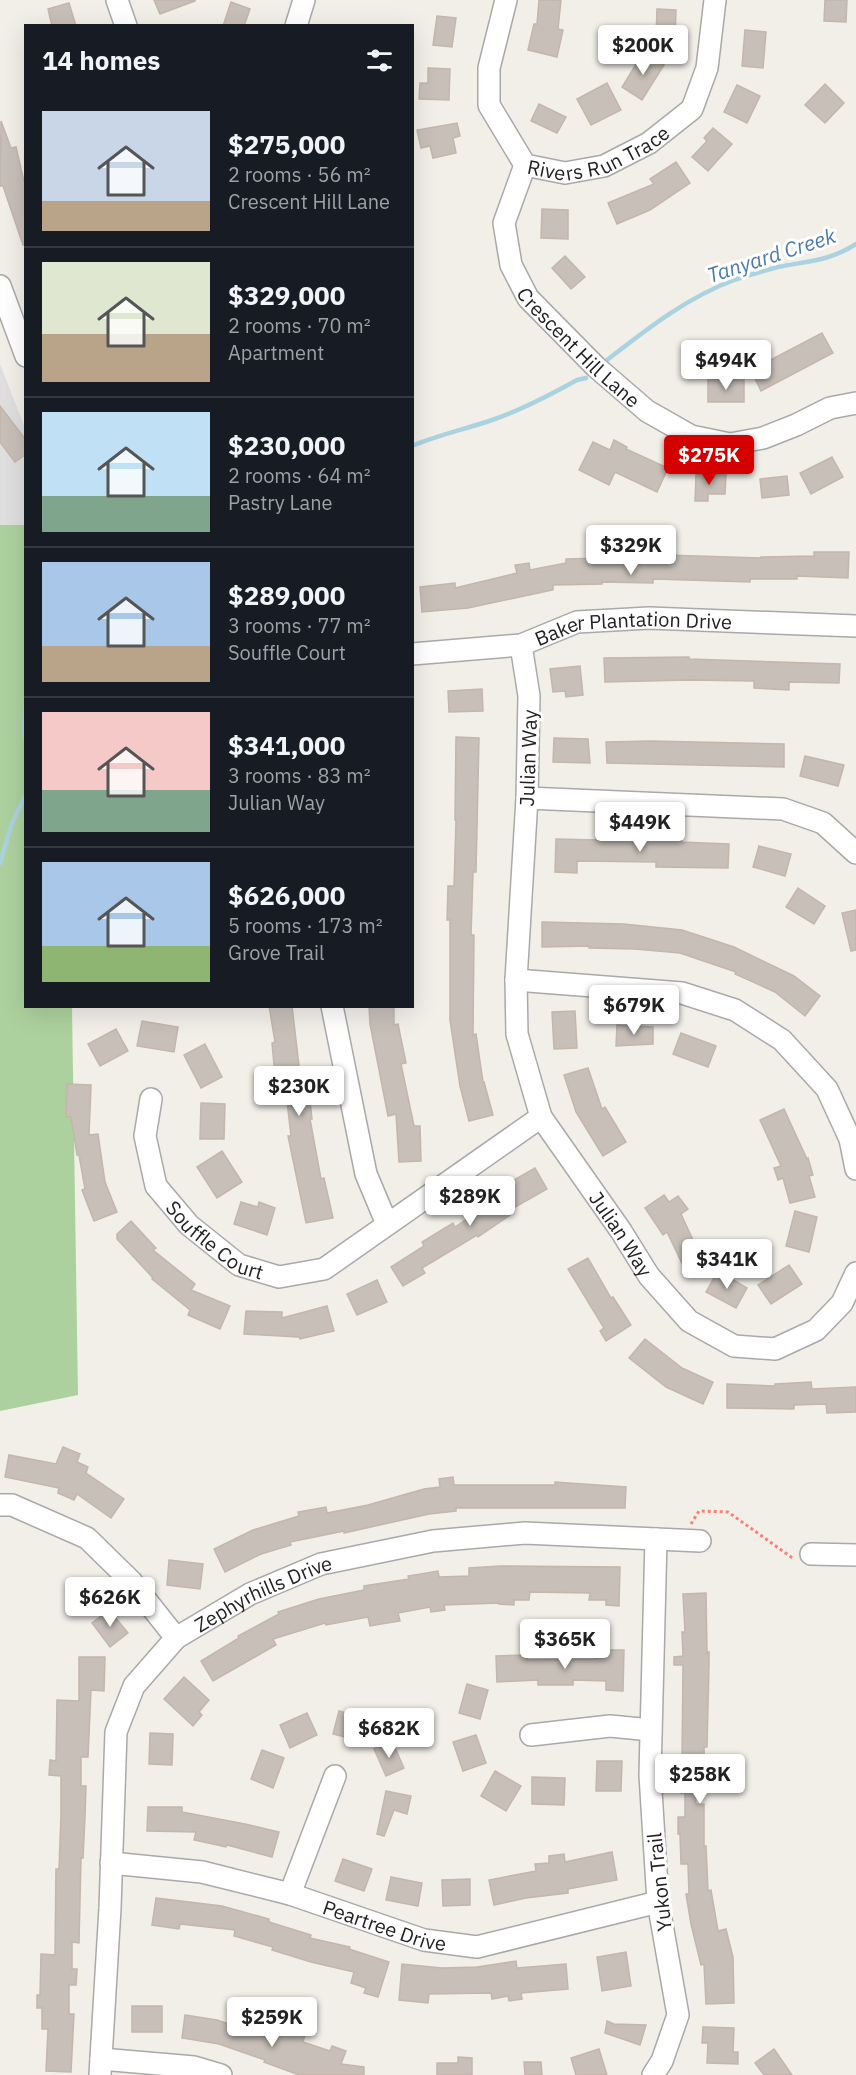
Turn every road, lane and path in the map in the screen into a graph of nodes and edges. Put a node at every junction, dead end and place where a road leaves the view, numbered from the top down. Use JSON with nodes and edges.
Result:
{"nodes":[{"id":1,"x":117,"y":0,"type":"edge"},
{"id":2,"x":304,"y":0,"type":"edge"},
{"id":3,"x":506,"y":0,"type":"edge"},
{"id":4,"x":714,"y":0,"type":"edge"},
{"id":5,"x":125,"y":24,"type":"edge"},
{"id":6,"x":297,"y":24,"type":"edge"},
{"id":7,"x":525,"y":165,"type":"junction"},
{"id":8,"x":0,"y":286,"type":"edge"},
{"id":9,"x":24,"y":351,"type":"edge"},
{"id":10,"x":856,"y":403,"type":"edge"},
{"id":11,"x":856,"y":626,"type":"edge"},
{"id":12,"x":521,"y":645,"type":"junction"},
{"id":13,"x":414,"y":654,"type":"edge"},
{"id":14,"x":527,"y":798,"type":"junction"},
{"id":15,"x":856,"y":853,"type":"edge"},
{"id":16,"x":516,"y":980,"type":"junction"},
{"id":17,"x":332,"y":1008,"type":"edge"},
{"id":18,"x":151,"y":1099,"type":"dead end"},
{"id":19,"x":541,"y":1117,"type":"junction"},
{"id":20,"x":856,"y":1169,"type":"edge"},
{"id":21,"x":387,"y":1224,"type":"junction"},
{"id":22,"x":856,"y":1273,"type":"edge"},
{"id":23,"x":0,"y":1505,"type":"edge"},
{"id":24,"x":656,"y":1539,"type":"junction"},
{"id":25,"x":693,"y":1541,"type":"joint"},
{"id":26,"x":811,"y":1554,"type":"joint"},
{"id":27,"x":856,"y":1555,"type":"edge"},
{"id":28,"x":177,"y":1638,"type":"junction"},
{"id":29,"x":651,"y":1731,"type":"junction"},
{"id":30,"x":531,"y":1735,"type":"dead end"},
{"id":31,"x":335,"y":1776,"type":"dead end"},
{"id":32,"x":111,"y":1863,"type":"junction"},
{"id":33,"x":290,"y":1894,"type":"junction"},
{"id":34,"x":658,"y":1902,"type":"junction"},
{"id":35,"x":101,"y":2067,"type":"edge"},
{"id":36,"x":658,"y":2073,"type":"edge"},
{"id":37,"x":221,"y":2075,"type":"edge"}],
"edges":[{"from":1,"to":5,"type":"street"},
{"from":2,"to":6,"type":"street"},
{"from":3,"to":7,"type":"street","name":"Rivers Run Trace"},
{"from":4,"to":7,"type":"street","name":"Rivers Run Trace"},
{"from":7,"to":10,"type":"street","name":"Crescent Hill Lane"},
{"from":8,"to":9,"type":"street"},
{"from":11,"to":12,"type":"street","name":"Baker Plantation Drive"},
{"from":12,"to":13,"type":"street","name":"Baker Plantation Drive"},
{"from":12,"to":14,"type":"street","name":"Julian Way"},
{"from":14,"to":15,"type":"street"},
{"from":14,"to":16,"type":"street","name":"Julian Way"},
{"from":16,"to":19,"type":"street","name":"Julian Way"},
{"from":16,"to":20,"type":"street"},
{"from":17,"to":21,"type":"street"},
{"from":18,"to":21,"type":"street","name":"Souffle Court"},
{"from":19,"to":21,"type":"street","name":"Souffle Court"},
{"from":19,"to":22,"type":"street","name":"Julian Way"},
{"from":23,"to":28,"type":"street"},
{"from":24,"to":25,"type":"street","name":"Zephyrhills Drive"},
{"from":24,"to":28,"type":"street","name":"Zephyrhills Drive"},
{"from":24,"to":29,"type":"street","name":"Yukon Trail"},
{"from":25,"to":26,"type":"path"},
{"from":26,"to":27,"type":"street"},
{"from":28,"to":32,"type":"street","name":"Zephyrhills Drive"},
{"from":29,"to":30,"type":"street"},
{"from":29,"to":34,"type":"street","name":"Yukon Trail"},
{"from":31,"to":33,"type":"street"},
{"from":32,"to":33,"type":"street","name":"Peartree Drive"},
{"from":32,"to":35,"type":"street","name":"Zephyrhills Drive"},
{"from":33,"to":34,"type":"street","name":"Peartree Drive"},
{"from":34,"to":36,"type":"street","name":"Yukon Trail"},
{"from":35,"to":37,"type":"street"}]}
